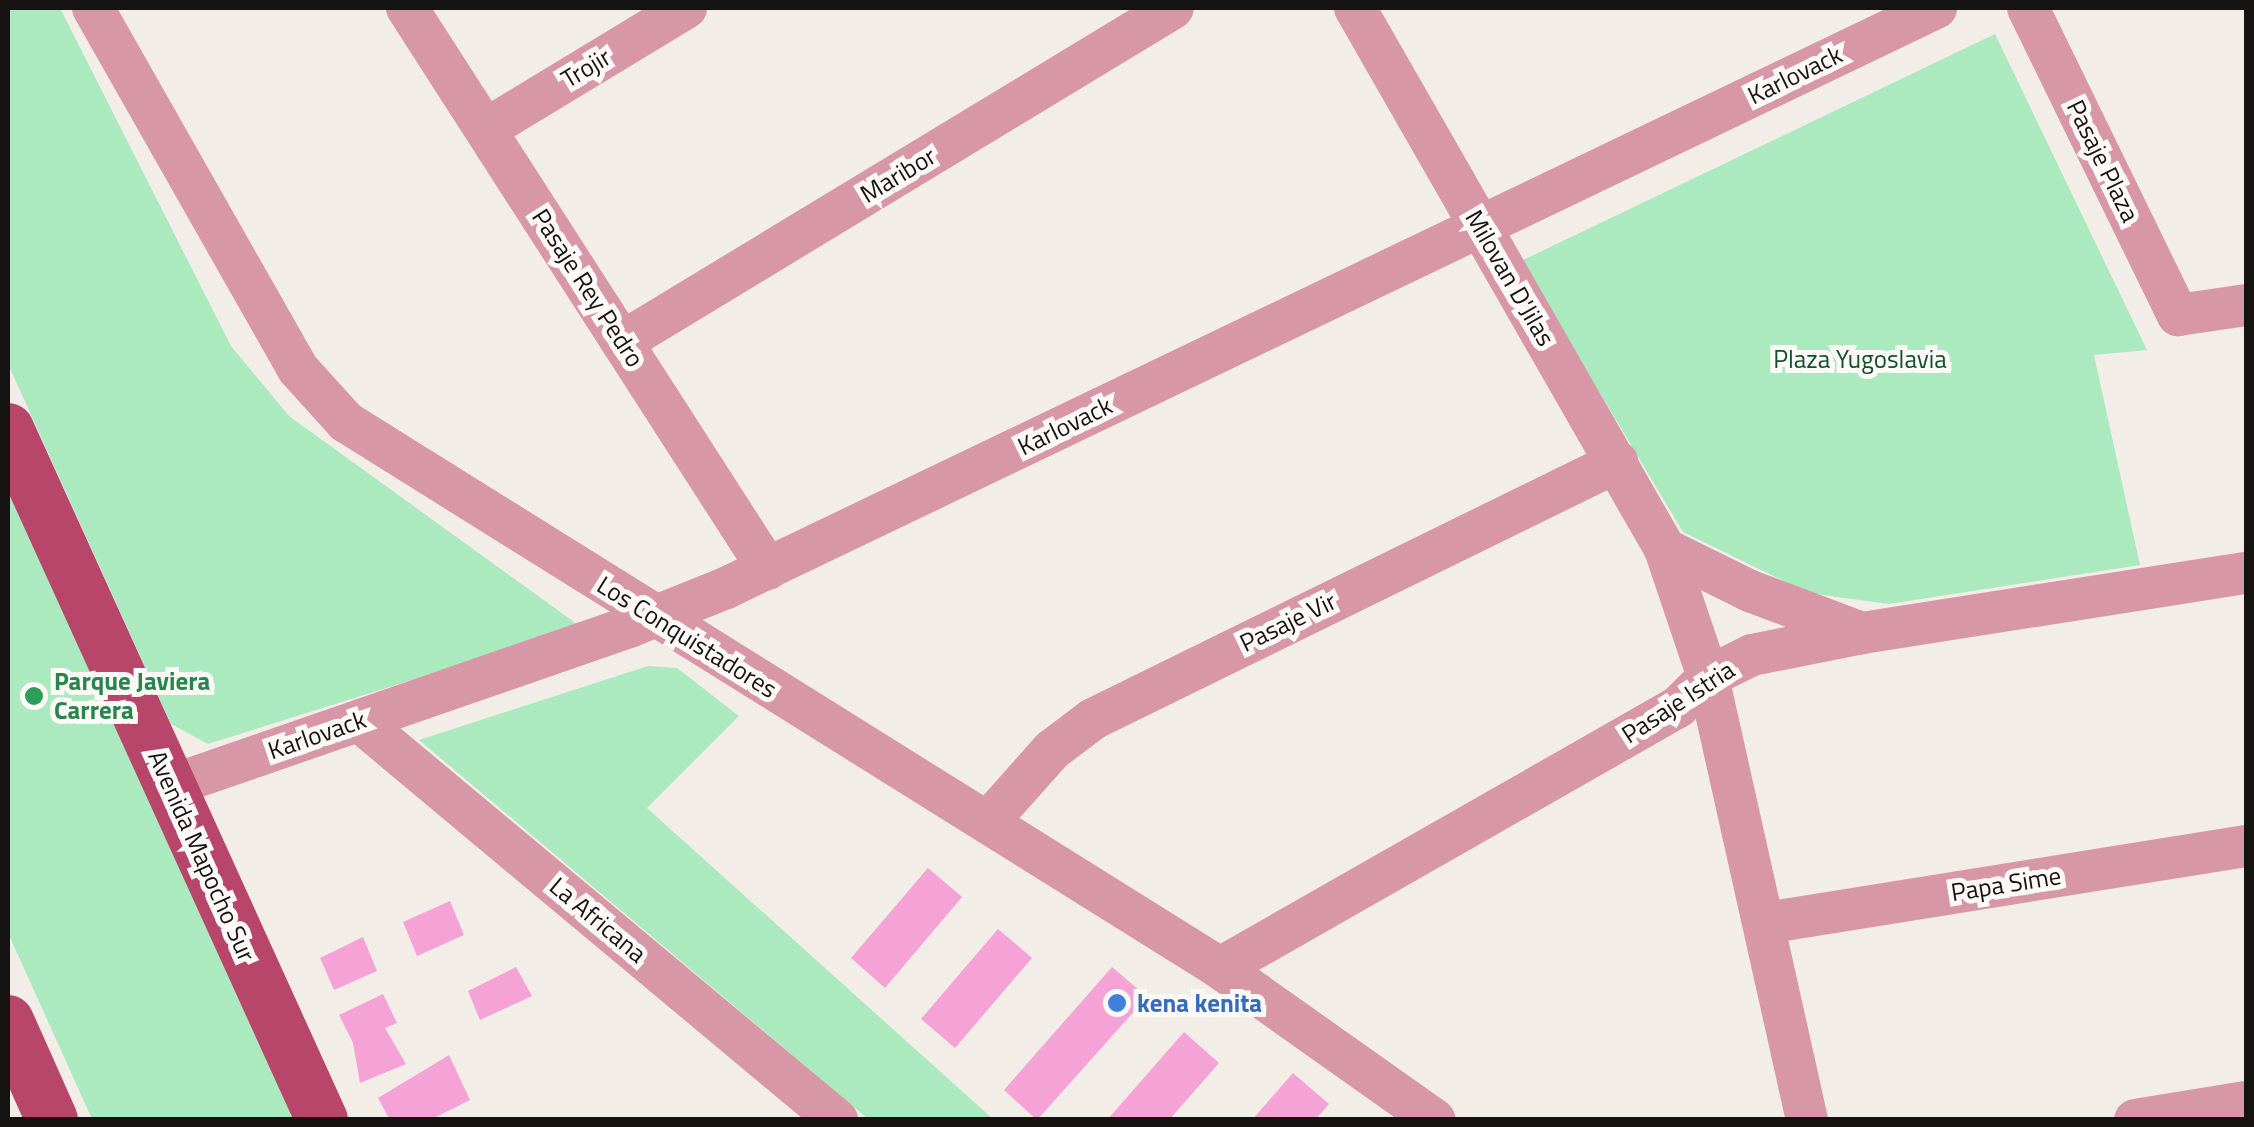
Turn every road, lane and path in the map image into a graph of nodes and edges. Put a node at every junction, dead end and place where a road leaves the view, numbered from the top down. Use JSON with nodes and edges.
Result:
{"nodes":[{"id":1,"x":94,"y":8,"type":"edge"},
{"id":2,"x":407,"y":8,"type":"edge"},
{"id":3,"x":686,"y":8,"type":"edge"},
{"id":4,"x":1173,"y":8,"type":"edge"},
{"id":5,"x":1355,"y":8,"type":"edge"},
{"id":6,"x":1936,"y":8,"type":"edge"},
{"id":7,"x":2028,"y":8,"type":"edge"},
{"id":8,"x":486,"y":129,"type":"junction"},
{"id":9,"x":1480,"y":227,"type":"junction"},
{"id":10,"x":2246,"y":305,"type":"edge"},
{"id":11,"x":622,"y":342,"type":"junction"},
{"id":12,"x":8,"y":429,"type":"edge"},
{"id":13,"x":1617,"y":462,"type":"junction"},
{"id":14,"x":1665,"y":549,"type":"junction"},
{"id":15,"x":768,"y":569,"type":"junction"},
{"id":16,"x":2246,"y":573,"type":"edge"},
{"id":17,"x":655,"y":618,"type":"junction"},
{"id":18,"x":1862,"y":633,"type":"junction"},
{"id":19,"x":1708,"y":678,"type":"junction"},
{"id":20,"x":359,"y":720,"type":"junction"},
{"id":21,"x":170,"y":786,"type":"junction"},
{"id":22,"x":988,"y":822,"type":"junction"},
{"id":23,"x":2246,"y":846,"type":"edge"},
{"id":24,"x":1765,"y":922,"type":"junction"},
{"id":25,"x":1220,"y":968,"type":"junction"},
{"id":26,"x":8,"y":1021,"type":"edge"},
{"id":27,"x":2246,"y":1102,"type":"edge"},
{"id":28,"x":829,"y":1118,"type":"edge"},
{"id":29,"x":52,"y":1120,"type":"edge"},
{"id":30,"x":322,"y":1120,"type":"edge"},
{"id":31,"x":1435,"y":1120,"type":"edge"},
{"id":32,"x":1807,"y":1120,"type":"edge"},
{"id":33,"x":2135,"y":1120,"type":"edge"}],
"edges":[{"from":1,"to":17,"type":"street","name":"Los Conquistadores"},
{"from":2,"to":8,"type":"street","name":"Pasaje Rey Pedro"},
{"from":3,"to":8,"type":"street","name":"Trojir"},
{"from":4,"to":11,"type":"street","name":"Maribor"},
{"from":5,"to":9,"type":"street","name":"Milovan D'Jilas"},
{"from":6,"to":9,"type":"street","name":"Karlovack"},
{"from":7,"to":10,"type":"street","name":"Pasaje Plaza"},
{"from":8,"to":11,"type":"street","name":"Pasaje Rey Pedro"},
{"from":9,"to":13,"type":"street","name":"Milovan D'Jilas"},
{"from":9,"to":15,"type":"street","name":"Karlovack"},
{"from":11,"to":15,"type":"street","name":"Pasaje Rey Pedro"},
{"from":12,"to":21,"type":"main road","name":"Avenida Mapocho Sur"},
{"from":13,"to":14,"type":"street","name":"Milovan D'Jilas"},
{"from":13,"to":22,"type":"street","name":"Pasaje Vir"},
{"from":14,"to":18,"type":"street"},
{"from":14,"to":19,"type":"street","name":"Milovan D'Jilas"},
{"from":15,"to":17,"type":"street","name":"Karlovack"},
{"from":16,"to":18,"type":"street","name":"Pasaje Istria"},
{"from":17,"to":20,"type":"street","name":"Karlovack"},
{"from":17,"to":22,"type":"street","name":"Los Conquistadores"},
{"from":18,"to":19,"type":"street","name":"Pasaje Istria"},
{"from":19,"to":24,"type":"street","name":"Milovan D'Jilas"},
{"from":19,"to":25,"type":"street","name":"Pasaje Istria"},
{"from":20,"to":21,"type":"street","name":"Karlovack"},
{"from":20,"to":28,"type":"street","name":"La Africana"},
{"from":21,"to":30,"type":"main road","name":"Avenida Mapocho Sur"},
{"from":22,"to":25,"type":"street","name":"Los Conquistadores"},
{"from":23,"to":24,"type":"street","name":"Papa Sime"},
{"from":24,"to":32,"type":"street","name":"Milovan D'Jilas"},
{"from":25,"to":31,"type":"street","name":"Los Conquistadores"},
{"from":26,"to":29,"type":"main road"},
{"from":27,"to":33,"type":"street"}]}
